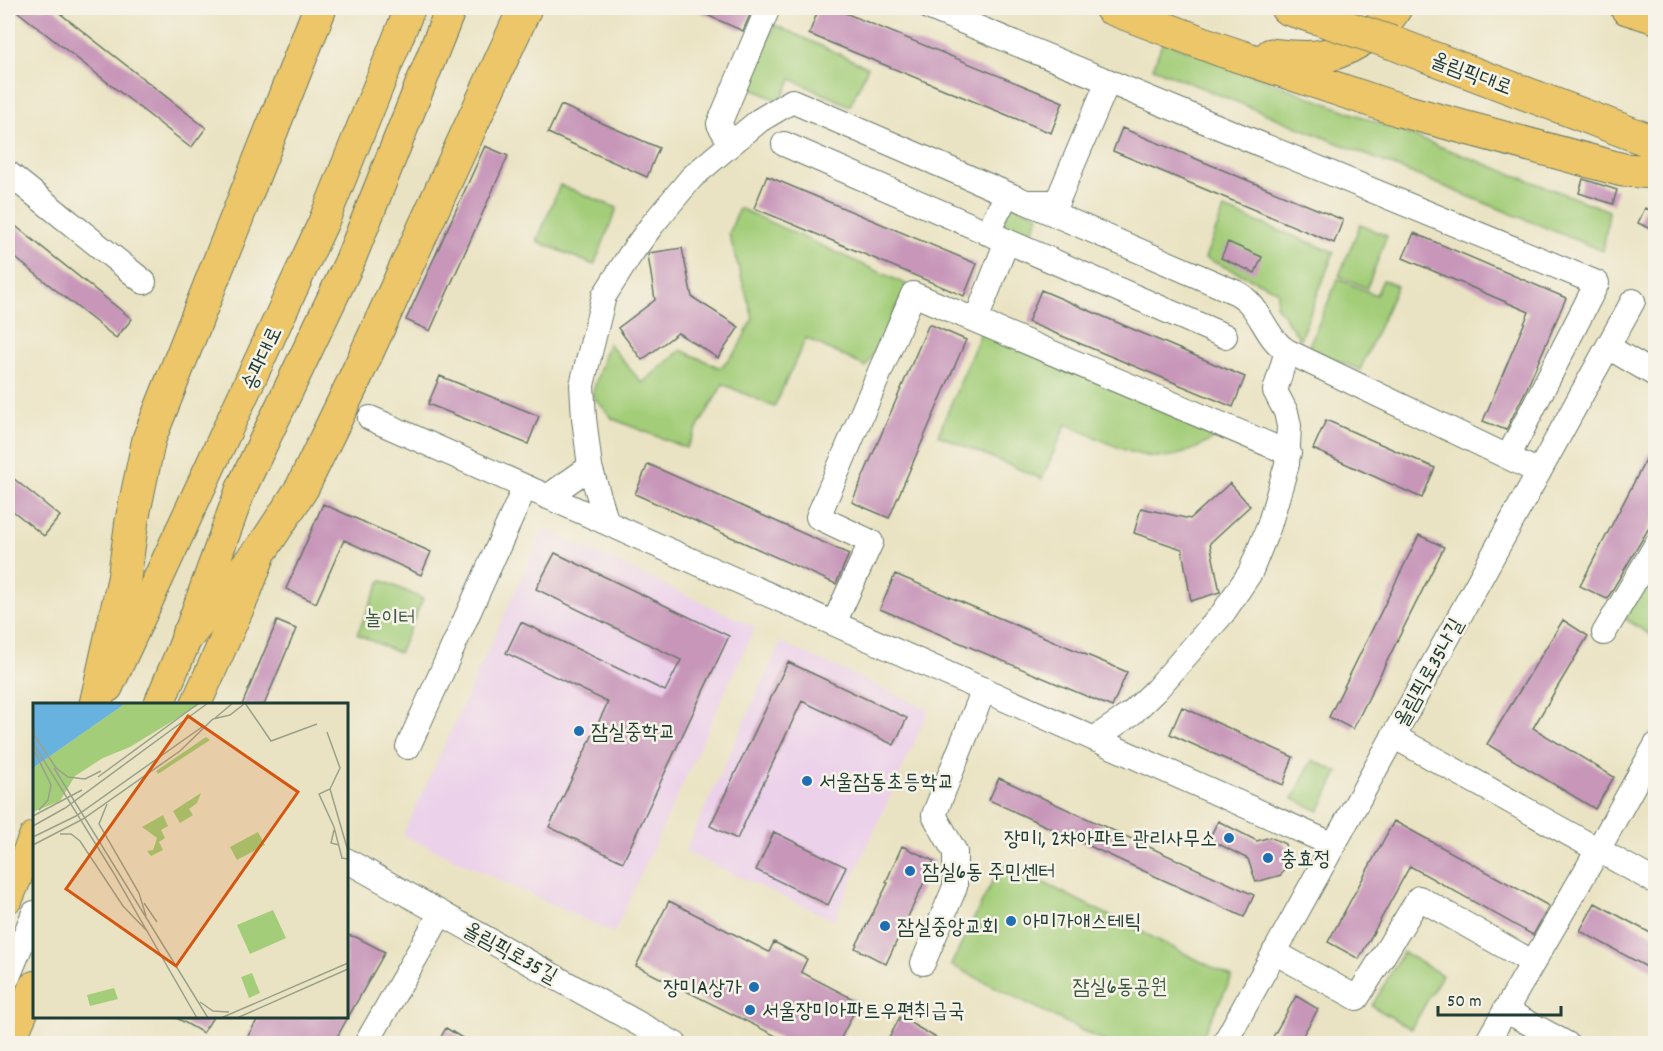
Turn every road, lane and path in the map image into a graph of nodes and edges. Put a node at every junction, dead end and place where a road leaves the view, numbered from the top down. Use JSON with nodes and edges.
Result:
{"nodes":[{"id":1,"x":320,"y":8,"type":"edge"},
{"id":2,"x":410,"y":8,"type":"edge"},
{"id":3,"x":451,"y":8,"type":"edge"},
{"id":4,"x":525,"y":8,"type":"edge"},
{"id":5,"x":768,"y":8,"type":"edge"},
{"id":6,"x":930,"y":8,"type":"edge"},
{"id":7,"x":1111,"y":8,"type":"edge"},
{"id":8,"x":1395,"y":8,"type":"edge"},
{"id":9,"x":1627,"y":8,"type":"edge"},
{"id":10,"x":1301,"y":12,"type":"edge"},
{"id":11,"x":1656,"y":17,"type":"edge"},
{"id":12,"x":1221,"y":50,"type":"junction"},
{"id":13,"x":1108,"y":81,"type":"junction"},
{"id":14,"x":1656,"y":142,"type":"edge"},
{"id":15,"x":731,"y":144,"type":"junction"},
{"id":16,"x":784,"y":144,"type":"dead end"},
{"id":17,"x":1656,"y":172,"type":"edge"},
{"id":18,"x":8,"y":173,"type":"edge"},
{"id":19,"x":1015,"y":199,"type":"junction"},
{"id":20,"x":997,"y":237,"type":"junction"},
{"id":21,"x":144,"y":282,"type":"dead end"},
{"id":22,"x":1633,"y":301,"type":"dead end"},
{"id":23,"x":976,"y":320,"type":"junction"},
{"id":24,"x":1225,"y":336,"type":"dead end"},
{"id":25,"x":1608,"y":347,"type":"junction"},
{"id":26,"x":1287,"y":351,"type":"junction"},
{"id":27,"x":1656,"y":375,"type":"edge"},
{"id":28,"x":370,"y":418,"type":"dead end"},
{"id":29,"x":1288,"y":453,"type":"junction"},
{"id":30,"x":1508,"y":457,"type":"junction"},
{"id":31,"x":590,"y":467,"type":"junction"},
{"id":32,"x":1539,"y":472,"type":"junction"},
{"id":33,"x":525,"y":487,"type":"junction"},
{"id":34,"x":547,"y":497,"type":"junction"},
{"id":35,"x":607,"y":523,"type":"junction"},
{"id":36,"x":1656,"y":545,"type":"edge"},
{"id":37,"x":264,"y":546,"type":"junction"},
{"id":38,"x":834,"y":623,"type":"junction"},
{"id":39,"x":1604,"y":633,"type":"dead end"},
{"id":40,"x":183,"y":647,"type":"junction"},
{"id":41,"x":984,"y":689,"type":"junction"},
{"id":42,"x":98,"y":703,"type":"edge"},
{"id":43,"x":99,"y":703,"type":"edge"},
{"id":44,"x":160,"y":703,"type":"edge"},
{"id":45,"x":180,"y":703,"type":"edge"},
{"id":46,"x":197,"y":703,"type":"edge"},
{"id":47,"x":1132,"y":713,"type":"junction"},
{"id":48,"x":1393,"y":736,"type":"junction"},
{"id":49,"x":1094,"y":739,"type":"junction"},
{"id":50,"x":1656,"y":745,"type":"edge"},
{"id":51,"x":408,"y":747,"type":"dead end"},
{"id":52,"x":1140,"y":759,"type":"junction"},
{"id":53,"x":33,"y":839,"type":"edge"},
{"id":54,"x":1334,"y":845,"type":"junction"},
{"id":55,"x":1598,"y":850,"type":"junction"},
{"id":56,"x":348,"y":861,"type":"edge"},
{"id":57,"x":1656,"y":882,"type":"edge"},
{"id":58,"x":8,"y":898,"type":"edge"},
{"id":59,"x":441,"y":913,"type":"junction"},
{"id":60,"x":33,"y":916,"type":"edge"},
{"id":61,"x":1274,"y":952,"type":"junction"},
{"id":62,"x":1532,"y":962,"type":"junction"},
{"id":63,"x":923,"y":963,"type":"dead end"},
{"id":64,"x":8,"y":976,"type":"edge"},
{"id":65,"x":33,"y":988,"type":"edge"},
{"id":66,"x":1505,"y":1010,"type":"junction"},
{"id":67,"x":9,"y":1044,"type":"edge"},
{"id":68,"x":366,"y":1044,"type":"edge"},
{"id":69,"x":675,"y":1044,"type":"edge"},
{"id":70,"x":1224,"y":1044,"type":"edge"},
{"id":71,"x":1486,"y":1044,"type":"edge"},
{"id":72,"x":1567,"y":1044,"type":"edge"}],
"edges":[{"from":1,"to":42,"type":"highway"},
{"from":2,"to":43,"type":"main road","name":"송파대로"},
{"from":3,"to":40,"type":"main road","name":"송파대로"},
{"from":4,"to":37,"type":"highway"},
{"from":5,"to":15,"type":"street"},
{"from":6,"to":13,"type":"street"},
{"from":7,"to":12,"type":"highway"},
{"from":8,"to":12,"type":"highway"},
{"from":9,"to":11,"type":"highway"},
{"from":10,"to":14,"type":"highway","name":"올림픽대로","bridge":true},
{"from":12,"to":17,"type":"highway"},
{"from":13,"to":19,"type":"street"},
{"from":13,"to":30,"type":"street"},
{"from":15,"to":19,"type":"street"},
{"from":15,"to":31,"type":"street"},
{"from":16,"to":20,"type":"street"},
{"from":18,"to":21,"type":"street"},
{"from":19,"to":20,"type":"street"},
{"from":19,"to":26,"type":"street"},
{"from":20,"to":23,"type":"street"},
{"from":20,"to":24,"type":"street"},
{"from":22,"to":25,"type":"street","name":"올림픽로35나길"},
{"from":23,"to":29,"type":"street"},
{"from":23,"to":38,"type":"street"},
{"from":25,"to":27,"type":"street"},
{"from":25,"to":32,"type":"street","name":"올림픽로35나길"},
{"from":26,"to":29,"type":"street"},
{"from":26,"to":30,"type":"street"},
{"from":28,"to":33,"type":"street"},
{"from":29,"to":47,"type":"street"},
{"from":30,"to":32,"type":"street"},
{"from":31,"to":34,"type":"street"},
{"from":31,"to":35,"type":"street"},
{"from":32,"to":48,"type":"street","name":"올림픽로35나길"},
{"from":33,"to":34,"type":"street"},
{"from":33,"to":51,"type":"street"},
{"from":34,"to":35,"type":"street"},
{"from":35,"to":38,"type":"street"},
{"from":36,"to":39,"type":"street"},
{"from":37,"to":40,"type":"highway"},
{"from":37,"to":46,"type":"main road"},
{"from":38,"to":41,"type":"street"},
{"from":40,"to":44,"type":"main road","name":"송파대로"},
{"from":40,"to":45,"type":"main road"},
{"from":41,"to":49,"type":"street"},
{"from":41,"to":63,"type":"street"},
{"from":47,"to":49,"type":"street"},
{"from":47,"to":52,"type":"street"},
{"from":48,"to":54,"type":"street","name":"올림픽로35나길"},
{"from":48,"to":55,"type":"street"},
{"from":49,"to":52,"type":"street"},
{"from":50,"to":55,"type":"street"},
{"from":52,"to":54,"type":"street"},
{"from":53,"to":58,"type":"main road"},
{"from":54,"to":61,"type":"street","name":"올림픽로35나길"},
{"from":55,"to":57,"type":"street"},
{"from":55,"to":62,"type":"street"},
{"from":56,"to":59,"type":"street","name":"올림픽로35길"},
{"from":59,"to":68,"type":"street"},
{"from":59,"to":69,"type":"street","name":"올림픽로35길"},
{"from":60,"to":64,"type":"street"},
{"from":61,"to":62,"type":"street"},
{"from":61,"to":70,"type":"street","name":"올림픽로35나길"},
{"from":62,"to":66,"type":"street"},
{"from":65,"to":67,"type":"main road"},
{"from":66,"to":71,"type":"street"},
{"from":66,"to":72,"type":"street"}]}
